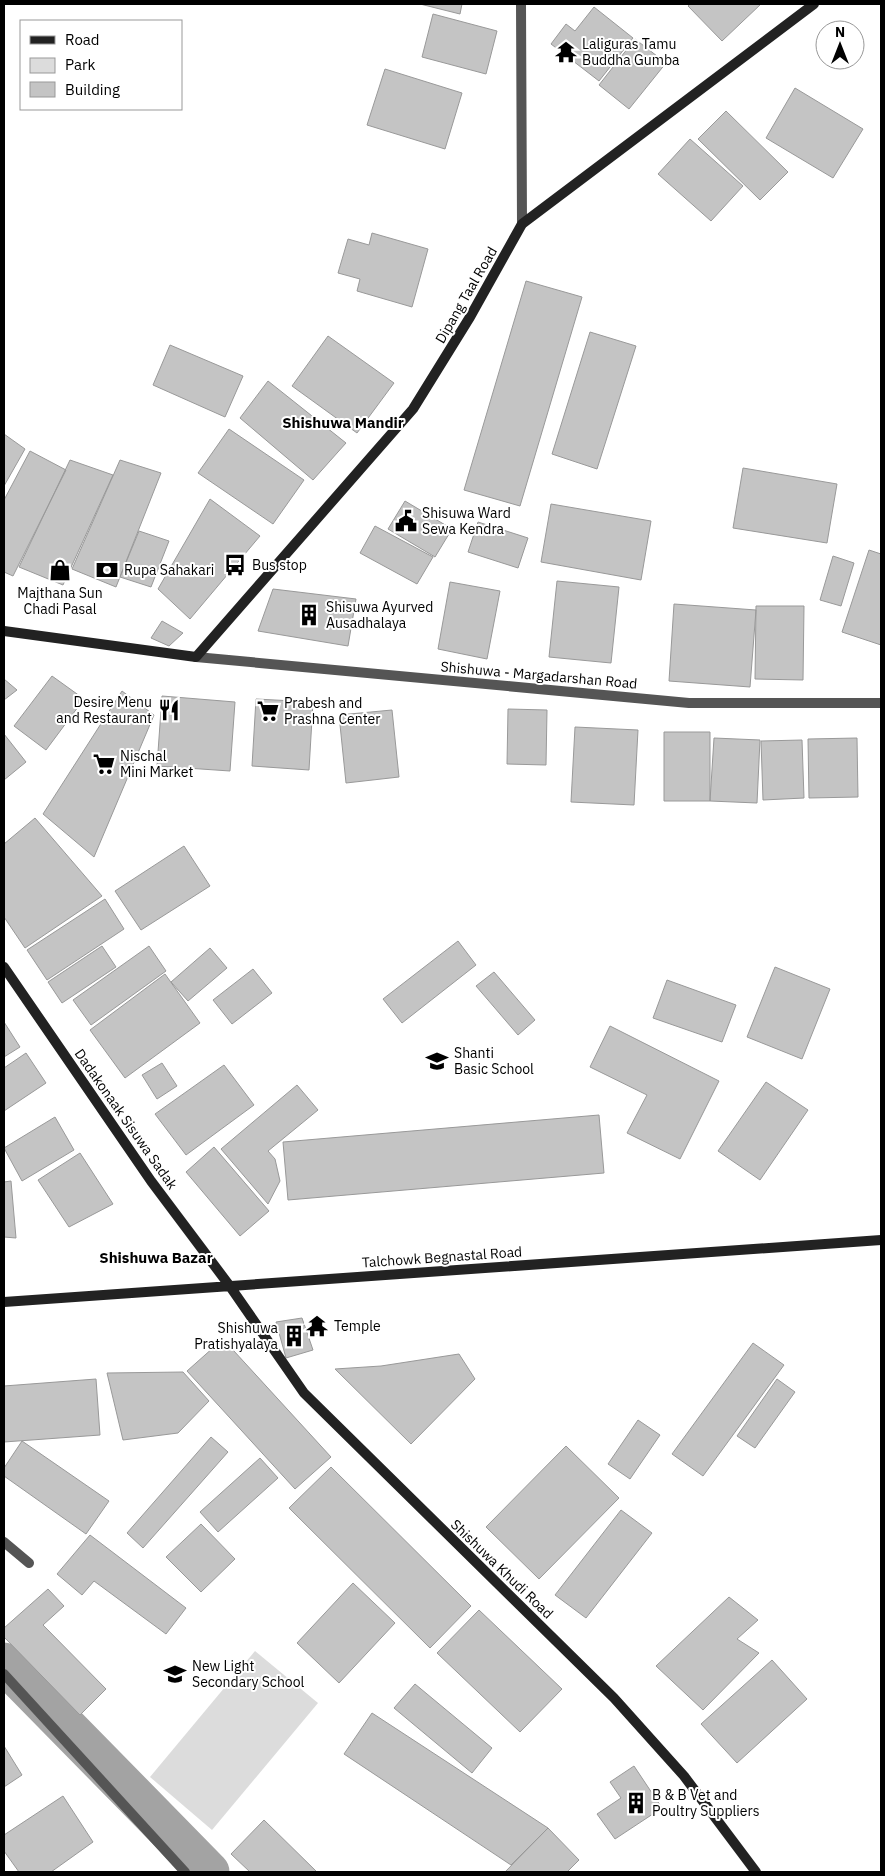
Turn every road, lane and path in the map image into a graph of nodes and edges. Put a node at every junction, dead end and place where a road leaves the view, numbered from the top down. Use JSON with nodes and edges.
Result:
{"nodes":[{"id":1,"x":521,"y":4,"type":"edge"},
{"id":2,"x":814,"y":4,"type":"edge"},
{"id":3,"x":522,"y":224,"type":"junction"},
{"id":4,"x":4,"y":631,"type":"edge"},
{"id":5,"x":196,"y":657,"type":"junction"},
{"id":6,"x":881,"y":703,"type":"edge"},
{"id":7,"x":4,"y":967,"type":"edge"},
{"id":8,"x":881,"y":1240,"type":"edge"},
{"id":9,"x":230,"y":1285,"type":"junction"},
{"id":10,"x":4,"y":1302,"type":"edge"},
{"id":11,"x":4,"y":1542,"type":"edge"},
{"id":12,"x":29,"y":1563,"type":"dead end"},
{"id":13,"x":4,"y":1674,"type":"edge"},
{"id":14,"x":185,"y":1872,"type":"edge"},
{"id":15,"x":756,"y":1872,"type":"edge"}],
"edges":[{"from":1,"to":3,"type":"street"},
{"from":2,"to":3,"type":"main road","name":"Dipang Taal Road"},
{"from":3,"to":5,"type":"main road","name":"Dipang Taal Road"},
{"from":4,"to":5,"type":"main road"},
{"from":5,"to":6,"type":"street","name":"Shishuwa - Margadarshan Road"},
{"from":7,"to":9,"type":"main road","name":"Dadakonaak Sisuwa Sadak"},
{"from":8,"to":9,"type":"main road","name":"Talchowk Begnastal Road"},
{"from":9,"to":10,"type":"main road","name":"Talchowk Begnastal Road"},
{"from":9,"to":15,"type":"main road","name":"Shishuwa Khudi Road"},
{"from":11,"to":12,"type":"street"},
{"from":13,"to":14,"type":"street"}]}
